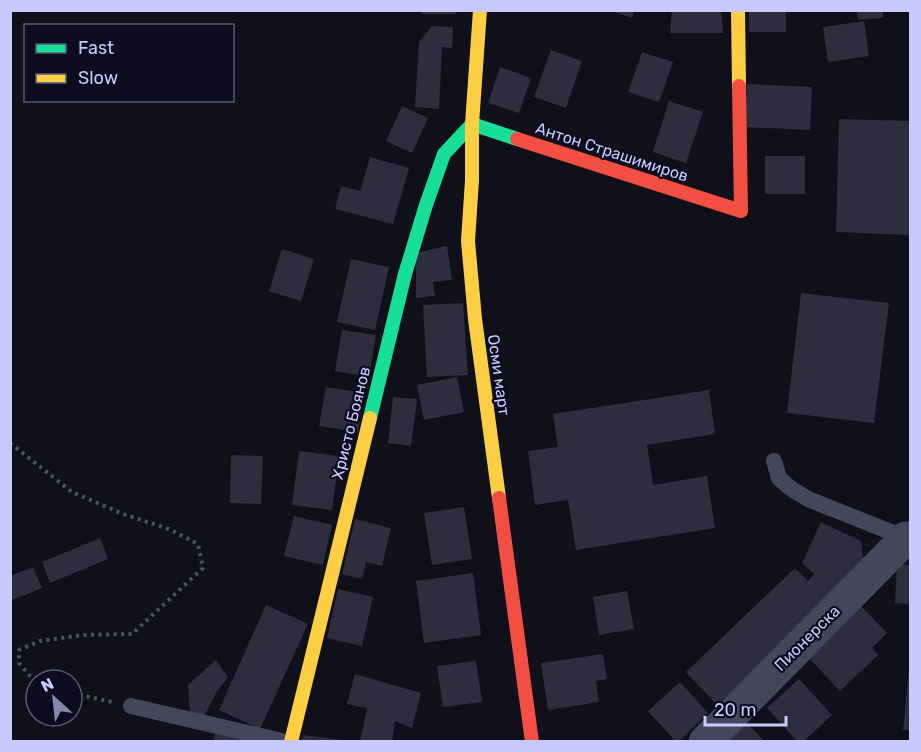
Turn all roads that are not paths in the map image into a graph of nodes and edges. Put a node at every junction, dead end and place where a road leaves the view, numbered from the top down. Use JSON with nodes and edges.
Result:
{"nodes":[{"id":1,"x":480,"y":10,"type":"edge"},
{"id":2,"x":738,"y":10,"type":"edge"},
{"id":3,"x":472,"y":124,"type":"junction"},
{"id":4,"x":774,"y":461,"type":"dead end"},
{"id":5,"x":908,"y":538,"type":"edge"},
{"id":6,"x":130,"y":706,"type":"road end"},
{"id":7,"x":286,"y":741,"type":"edge"},
{"id":8,"x":291,"y":741,"type":"edge"},
{"id":9,"x":532,"y":741,"type":"edge"},
{"id":10,"x":705,"y":741,"type":"edge"}],
"edges":[{"from":1,"to":3,"type":"street","name":"Осми март"},
{"from":2,"to":3,"type":"street","name":"Антон Страшимиров"},
{"from":3,"to":8,"type":"street","name":"Христо Боянов"},
{"from":3,"to":9,"type":"street","name":"Осми март"},
{"from":4,"to":5,"type":"lane"},
{"from":5,"to":10,"type":"street","name":"Пионерска"},
{"from":6,"to":7,"type":"lane"}]}
